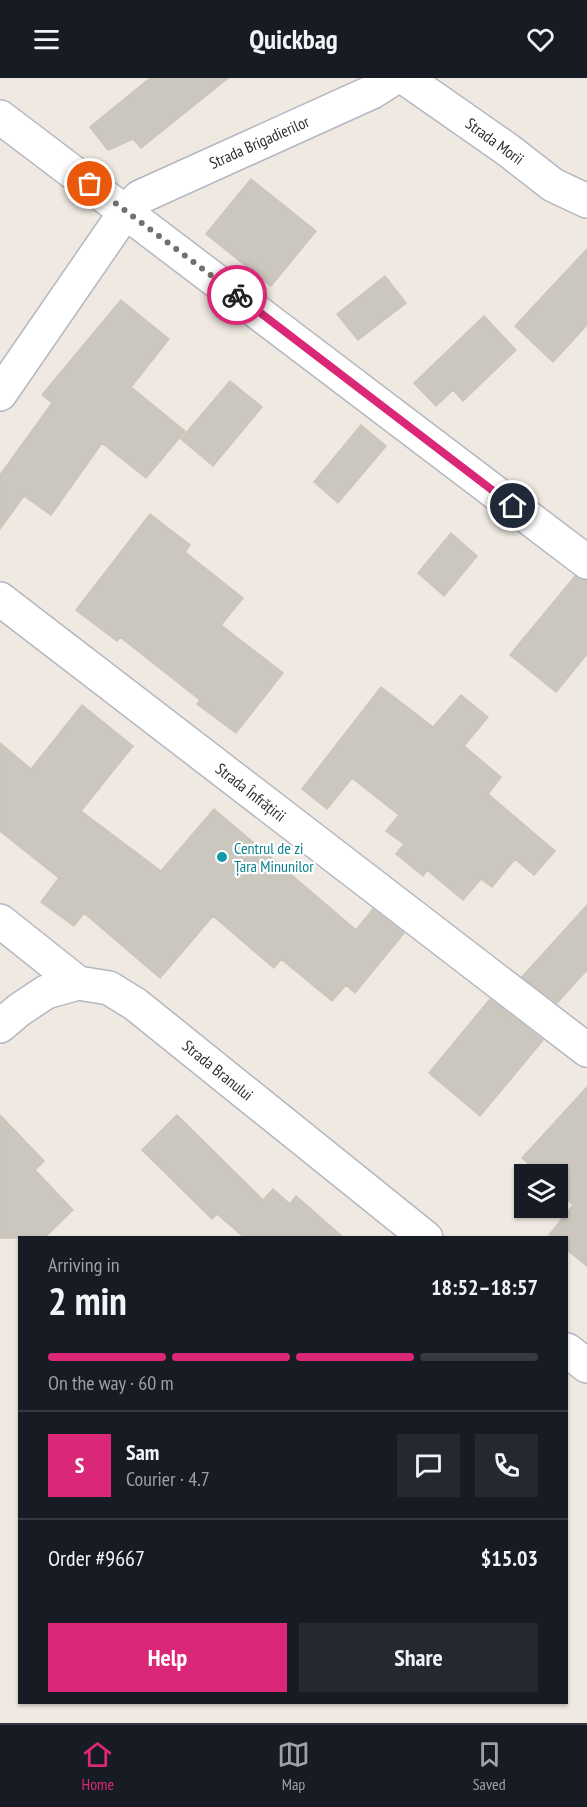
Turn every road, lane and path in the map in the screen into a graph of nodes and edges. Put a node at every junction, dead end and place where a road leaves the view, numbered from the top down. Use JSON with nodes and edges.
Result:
{"nodes":[{"id":1,"x":394,"y":78,"type":"edge"},
{"id":2,"x":405,"y":78,"type":"edge"},
{"id":3,"x":0,"y":117,"type":"edge"},
{"id":4,"x":587,"y":201,"type":"edge"},
{"id":5,"x":126,"y":211,"type":"junction"},
{"id":6,"x":0,"y":394,"type":"edge"},
{"id":7,"x":587,"y":562,"type":"edge"},
{"id":8,"x":0,"y":600,"type":"edge"},
{"id":9,"x":0,"y":921,"type":"edge"},
{"id":10,"x":78,"y":982,"type":"junction"},
{"id":11,"x":0,"y":1026,"type":"edge"},
{"id":12,"x":587,"y":1050,"type":"edge"},
{"id":13,"x":424,"y":1236,"type":"edge"},
{"id":14,"x":568,"y":1351,"type":"edge"},
{"id":15,"x":587,"y":1366,"type":"edge"}],
"edges":[{"from":1,"to":5,"type":"street","name":"Strada Brigadierilor"},
{"from":2,"to":4,"type":"street","name":"Strada Morii"},
{"from":3,"to":5,"type":"street"},
{"from":5,"to":6,"type":"street","name":"Strada Brigadierilor"},
{"from":5,"to":7,"type":"street"},
{"from":8,"to":12,"type":"street","name":"Strada Înfrățirii"},
{"from":9,"to":10,"type":"street","name":"Strada Branului"},
{"from":10,"to":11,"type":"street"},
{"from":10,"to":13,"type":"street","name":"Strada Branului"},
{"from":14,"to":15,"type":"street"}]}
